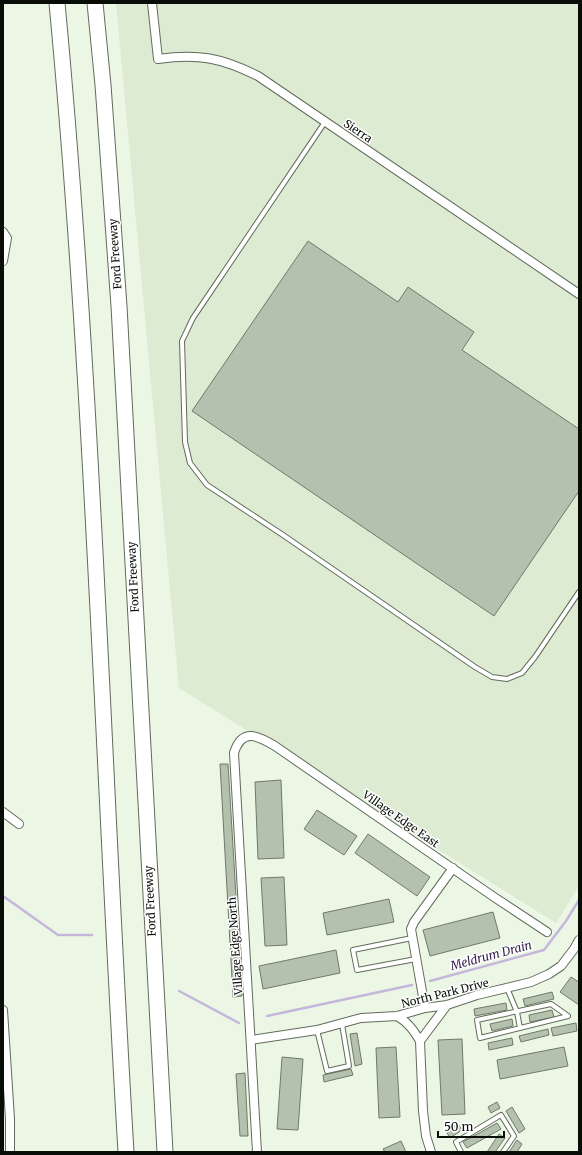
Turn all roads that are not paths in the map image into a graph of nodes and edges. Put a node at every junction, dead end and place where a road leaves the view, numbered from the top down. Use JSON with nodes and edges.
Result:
{"nodes":[{"id":1,"x":57,"y":3,"type":"edge"},
{"id":2,"x":95,"y":3,"type":"edge"},
{"id":3,"x":152,"y":3,"type":"edge"},
{"id":4,"x":325,"y":122,"type":"junction"},
{"id":5,"x":3,"y":232,"type":"edge"},
{"id":6,"x":3,"y":262,"type":"edge"},
{"id":7,"x":579,"y":294,"type":"edge"},
{"id":8,"x":579,"y":592,"type":"edge"},
{"id":9,"x":240,"y":740,"type":"joint"},
{"id":10,"x":3,"y":812,"type":"edge"},
{"id":11,"x":19,"y":824,"type":"dead end"},
{"id":12,"x":453,"y":868,"type":"junction"},
{"id":13,"x":547,"y":932,"type":"dead end"},
{"id":14,"x":412,"y":938,"type":"junction"},
{"id":15,"x":579,"y":940,"type":"edge"},
{"id":16,"x":577,"y":951,"type":"edge"},
{"id":17,"x":416,"y":959,"type":"junction"},
{"id":18,"x":507,"y":988,"type":"junction"},
{"id":19,"x":447,"y":1005,"type":"junction"},
{"id":20,"x":425,"y":1008,"type":"junction"},
{"id":21,"x":3,"y":1010,"type":"edge"},
{"id":22,"x":517,"y":1012,"type":"junction"},
{"id":23,"x":397,"y":1016,"type":"junction"},
{"id":24,"x":342,"y":1023,"type":"junction"},
{"id":25,"x":520,"y":1028,"type":"junction"},
{"id":26,"x":317,"y":1030,"type":"junction"},
{"id":27,"x":252,"y":1040,"type":"junction"},
{"id":28,"x":420,"y":1041,"type":"junction"},
{"id":29,"x":10,"y":1152,"type":"edge"},
{"id":30,"x":126,"y":1152,"type":"edge"},
{"id":31,"x":165,"y":1152,"type":"edge"},
{"id":32,"x":258,"y":1152,"type":"edge"},
{"id":33,"x":431,"y":1152,"type":"edge"},
{"id":34,"x":461,"y":1152,"type":"edge"},
{"id":35,"x":503,"y":1152,"type":"edge"}],
"edges":[{"from":1,"to":30,"type":"highway"},
{"from":2,"to":31,"type":"highway","name":"Ford Freeway"},
{"from":3,"to":4,"type":"street","name":"Sierra"},
{"from":4,"to":7,"type":"street","name":"Sierra"},
{"from":4,"to":8,"type":"lane"},
{"from":5,"to":6,"type":"street"},
{"from":9,"to":12,"type":"street","name":"Village Edge East"},
{"from":9,"to":27,"type":"street","name":"Village Edge North"},
{"from":10,"to":11,"type":"street"},
{"from":12,"to":13,"type":"street","name":"Village Edge East"},
{"from":12,"to":14,"type":"street"},
{"from":14,"to":17,"type":"street"},
{"from":14,"to":17,"type":"lane"},
{"from":15,"to":16,"type":"street","name":"North Park Drive"},
{"from":16,"to":18,"type":"street","name":"North Park Drive"},
{"from":17,"to":20,"type":"street"},
{"from":18,"to":19,"type":"street","name":"North Park Drive"},
{"from":18,"to":22,"type":"lane"},
{"from":19,"to":20,"type":"street","name":"North Park Drive"},
{"from":19,"to":28,"type":"street"},
{"from":20,"to":23,"type":"street","name":"North Park Drive"},
{"from":21,"to":29,"type":"street"},
{"from":22,"to":25,"type":"lane"},
{"from":22,"to":25,"type":"lane"},
{"from":22,"to":25,"type":"lane"},
{"from":23,"to":24,"type":"street","name":"North Park Drive"},
{"from":23,"to":28,"type":"street"},
{"from":24,"to":26,"type":"street","name":"North Park Drive"},
{"from":24,"to":26,"type":"lane"},
{"from":26,"to":27,"type":"street","name":"North Park Drive"},
{"from":27,"to":32,"type":"street","name":"Village Edge North"},
{"from":28,"to":33,"type":"street"},
{"from":34,"to":35,"type":"lane"}]}
